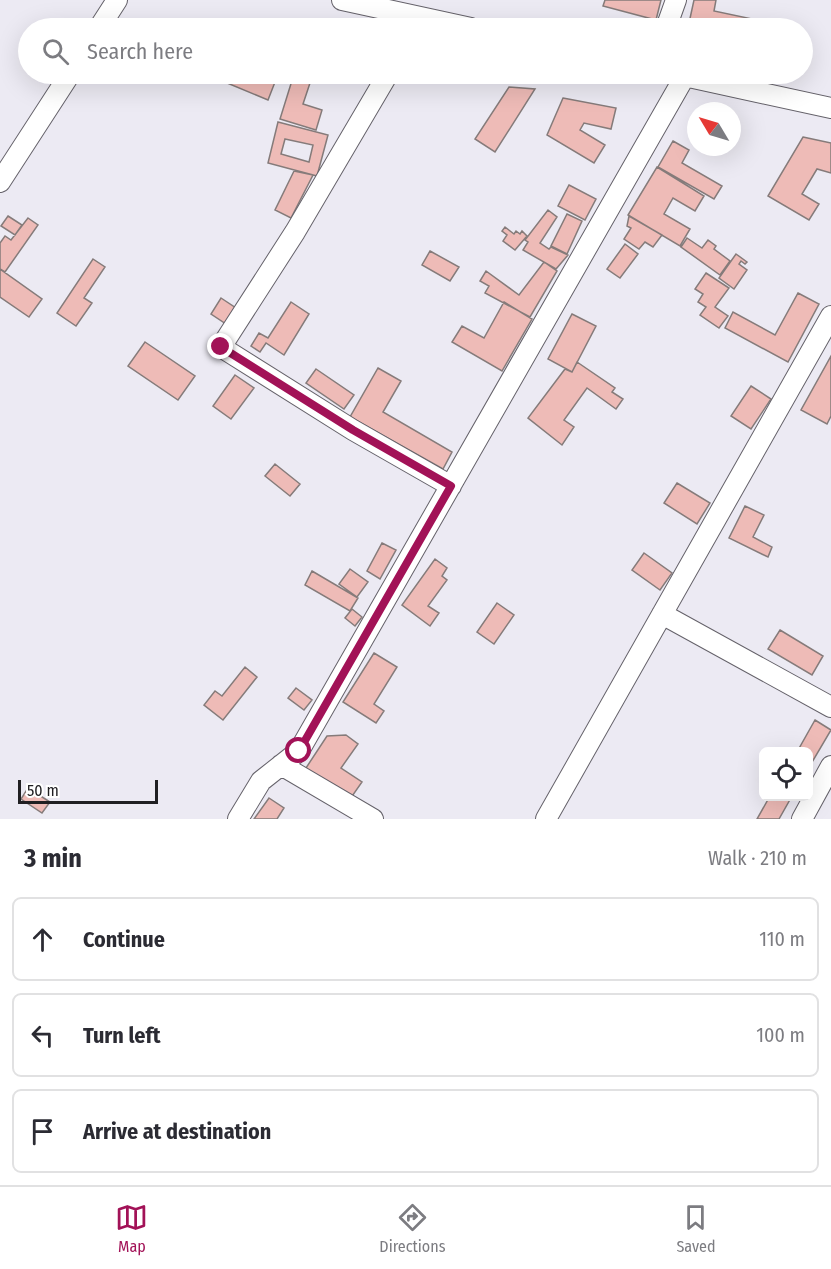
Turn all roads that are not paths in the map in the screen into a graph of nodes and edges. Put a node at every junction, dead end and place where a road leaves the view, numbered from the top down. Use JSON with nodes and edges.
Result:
{"nodes":[{"id":1,"x":117,"y":0,"type":"edge"},
{"id":2,"x":342,"y":0,"type":"edge"},
{"id":3,"x":676,"y":0,"type":"edge"},
{"id":4,"x":105,"y":18,"type":"edge"},
{"id":5,"x":398,"y":18,"type":"edge"},
{"id":6,"x":670,"y":18,"type":"edge"},
{"id":7,"x":64,"y":84,"type":"edge"},
{"id":8,"x":382,"y":84,"type":"edge"},
{"id":9,"x":675,"y":84,"type":"edge"},
{"id":10,"x":721,"y":84,"type":"edge"},
{"id":11,"x":831,"y":108,"type":"edge"},
{"id":12,"x":0,"y":182,"type":"edge"},
{"id":13,"x":831,"y":316,"type":"edge"},
{"id":14,"x":451,"y":486,"type":"junction"},
{"id":15,"x":663,"y":614,"type":"junction"},
{"id":16,"x":831,"y":708,"type":"edge"},
{"id":17,"x":281,"y":765,"type":"junction"},
{"id":18,"x":831,"y":766,"type":"edge"},
{"id":19,"x":238,"y":819,"type":"edge"},
{"id":20,"x":373,"y":819,"type":"edge"},
{"id":21,"x":546,"y":819,"type":"edge"},
{"id":22,"x":802,"y":819,"type":"edge"}],
"edges":[{"from":1,"to":4,"type":"street"},
{"from":2,"to":5,"type":"street"},
{"from":3,"to":6,"type":"street"},
{"from":7,"to":12,"type":"street"},
{"from":8,"to":14,"type":"street"},
{"from":9,"to":14,"type":"street"},
{"from":10,"to":11,"type":"street"},
{"from":13,"to":15,"type":"street"},
{"from":14,"to":17,"type":"street"},
{"from":15,"to":16,"type":"street"},
{"from":15,"to":21,"type":"street"},
{"from":17,"to":19,"type":"street"},
{"from":17,"to":20,"type":"street"},
{"from":18,"to":22,"type":"street"}]}
